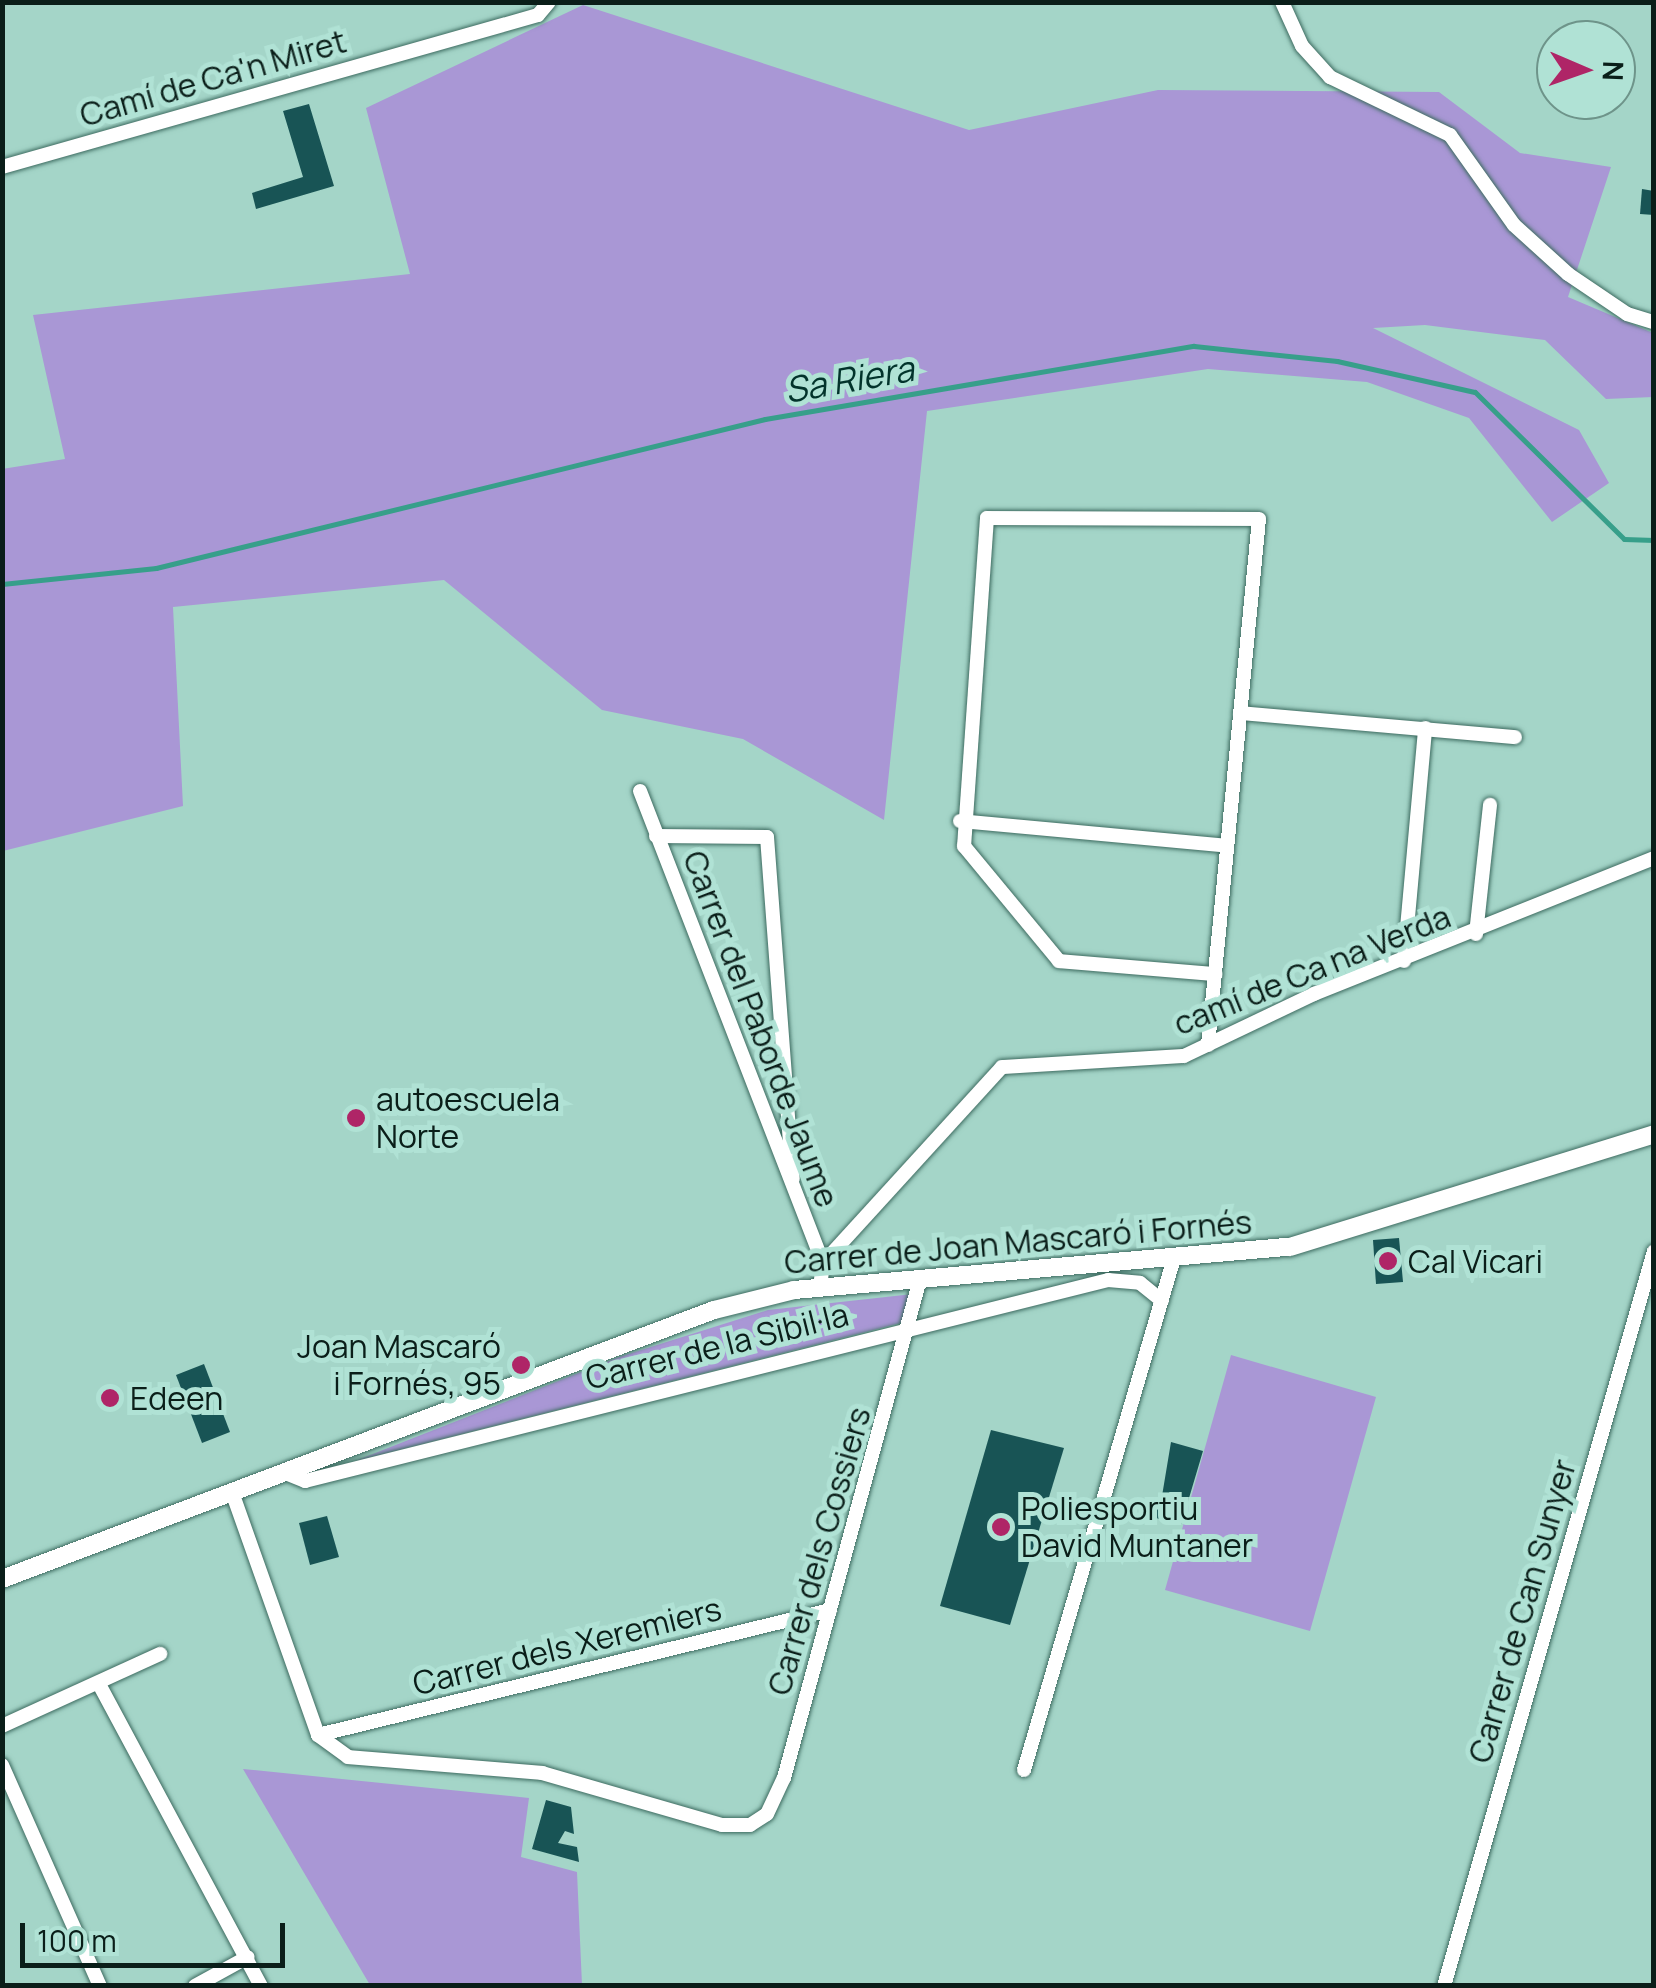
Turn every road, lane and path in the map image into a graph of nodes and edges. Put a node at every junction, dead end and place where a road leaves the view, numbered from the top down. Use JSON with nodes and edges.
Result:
{"nodes":[{"id":1,"x":550,"y":2,"type":"edge"},
{"id":2,"x":1282,"y":2,"type":"edge"},
{"id":3,"x":2,"y":166,"type":"edge"},
{"id":4,"x":1654,"y":322,"type":"edge"},
{"id":5,"x":1240,"y":713,"type":"junction"},
{"id":6,"x":1425,"y":728,"type":"junction"},
{"id":7,"x":1516,"y":737,"type":"dead end"},
{"id":8,"x":640,"y":791,"type":"dead end"},
{"id":9,"x":1490,"y":806,"type":"dead end"},
{"id":10,"x":960,"y":821,"type":"junction"},
{"id":11,"x":656,"y":836,"type":"junction"},
{"id":12,"x":1227,"y":846,"type":"junction"},
{"id":13,"x":1654,"y":858,"type":"edge"},
{"id":14,"x":1476,"y":934,"type":"junction"},
{"id":15,"x":1404,"y":961,"type":"junction"},
{"id":16,"x":1214,"y":974,"type":"junction"},
{"id":17,"x":1208,"y":1045,"type":"junction"},
{"id":18,"x":1654,"y":1134,"type":"edge"},
{"id":19,"x":794,"y":1190,"type":"junction"},
{"id":20,"x":1654,"y":1251,"type":"edge"},
{"id":21,"x":1174,"y":1258,"type":"junction"},
{"id":22,"x":823,"y":1263,"type":"junction"},
{"id":23,"x":920,"y":1279,"type":"junction"},
{"id":24,"x":820,"y":1288,"type":"junction"},
{"id":25,"x":1162,"y":1301,"type":"junction"},
{"id":26,"x":910,"y":1326,"type":"junction"},
{"id":27,"x":284,"y":1472,"type":"junction"},
{"id":28,"x":232,"y":1492,"type":"junction"},
{"id":29,"x":2,"y":1579,"type":"edge"},
{"id":30,"x":830,"y":1610,"type":"junction"},
{"id":31,"x":160,"y":1654,"type":"dead end"},
{"id":32,"x":99,"y":1684,"type":"junction"},
{"id":33,"x":2,"y":1726,"type":"edge"},
{"id":34,"x":318,"y":1734,"type":"junction"},
{"id":35,"x":2,"y":1765,"type":"edge"},
{"id":36,"x":1024,"y":1770,"type":"dead end"},
{"id":37,"x":248,"y":1957,"type":"junction"},
{"id":38,"x":100,"y":1986,"type":"edge"},
{"id":39,"x":195,"y":1986,"type":"edge"},
{"id":40,"x":262,"y":1986,"type":"edge"},
{"id":41,"x":1444,"y":1986,"type":"edge"}],
"edges":[{"from":1,"to":3,"type":"street","name":"Camí de Ca'n Miret"},
{"from":2,"to":4,"type":"street"},
{"from":5,"to":6,"type":"street"},
{"from":5,"to":10,"type":"street"},
{"from":5,"to":12,"type":"street"},
{"from":6,"to":7,"type":"street"},
{"from":6,"to":15,"type":"street"},
{"from":8,"to":11,"type":"street","name":"Carrer del Paborde Jaume"},
{"from":9,"to":14,"type":"street"},
{"from":10,"to":12,"type":"street"},
{"from":10,"to":16,"type":"street"},
{"from":11,"to":19,"type":"street","name":"Carrer del Paborde Jaume"},
{"from":11,"to":19,"type":"street"},
{"from":12,"to":16,"type":"street"},
{"from":13,"to":14,"type":"street","name":"camí de Ca na Verda"},
{"from":14,"to":15,"type":"street","name":"camí de Ca na Verda"},
{"from":15,"to":17,"type":"street","name":"camí de Ca na Verda"},
{"from":16,"to":17,"type":"street"},
{"from":17,"to":22,"type":"street","name":"camí de Ca na Verda"},
{"from":18,"to":21,"type":"street","name":"Carrer de Joan Mascaró i Fornés"},
{"from":19,"to":22,"type":"street","name":"Carrer del Paborde Jaume"},
{"from":20,"to":41,"type":"street","name":"Carrer de Can Sunyer"},
{"from":21,"to":23,"type":"street","name":"Carrer de Joan Mascaró i Fornés"},
{"from":21,"to":25,"type":"street"},
{"from":22,"to":24,"type":"street","name":"Carrer del Paborde Jaume"},
{"from":23,"to":24,"type":"street","name":"Carrer de Joan Mascaró i Fornés"},
{"from":23,"to":26,"type":"street","name":"Carrer dels Cossiers"},
{"from":24,"to":27,"type":"street","name":"Carrer de Joan Mascaró i Fornés"},
{"from":25,"to":26,"type":"street","name":"Carrer de la Sibil·la"},
{"from":25,"to":36,"type":"street"},
{"from":26,"to":27,"type":"street","name":"Carrer de la Sibil·la"},
{"from":26,"to":30,"type":"street","name":"Carrer dels Cossiers"},
{"from":27,"to":28,"type":"street","name":"Carrer de Joan Mascaró i Fornés"},
{"from":28,"to":29,"type":"street","name":"Carrer de Joan Mascaró i Fornés"},
{"from":28,"to":34,"type":"street"},
{"from":30,"to":34,"type":"street","name":"Carrer dels Xeremiers"},
{"from":30,"to":34,"type":"street","name":"Carrer dels Cossiers"},
{"from":31,"to":32,"type":"street"},
{"from":32,"to":33,"type":"street"},
{"from":32,"to":37,"type":"street"},
{"from":35,"to":38,"type":"street"},
{"from":37,"to":39,"type":"street"},
{"from":37,"to":40,"type":"street"}]}
